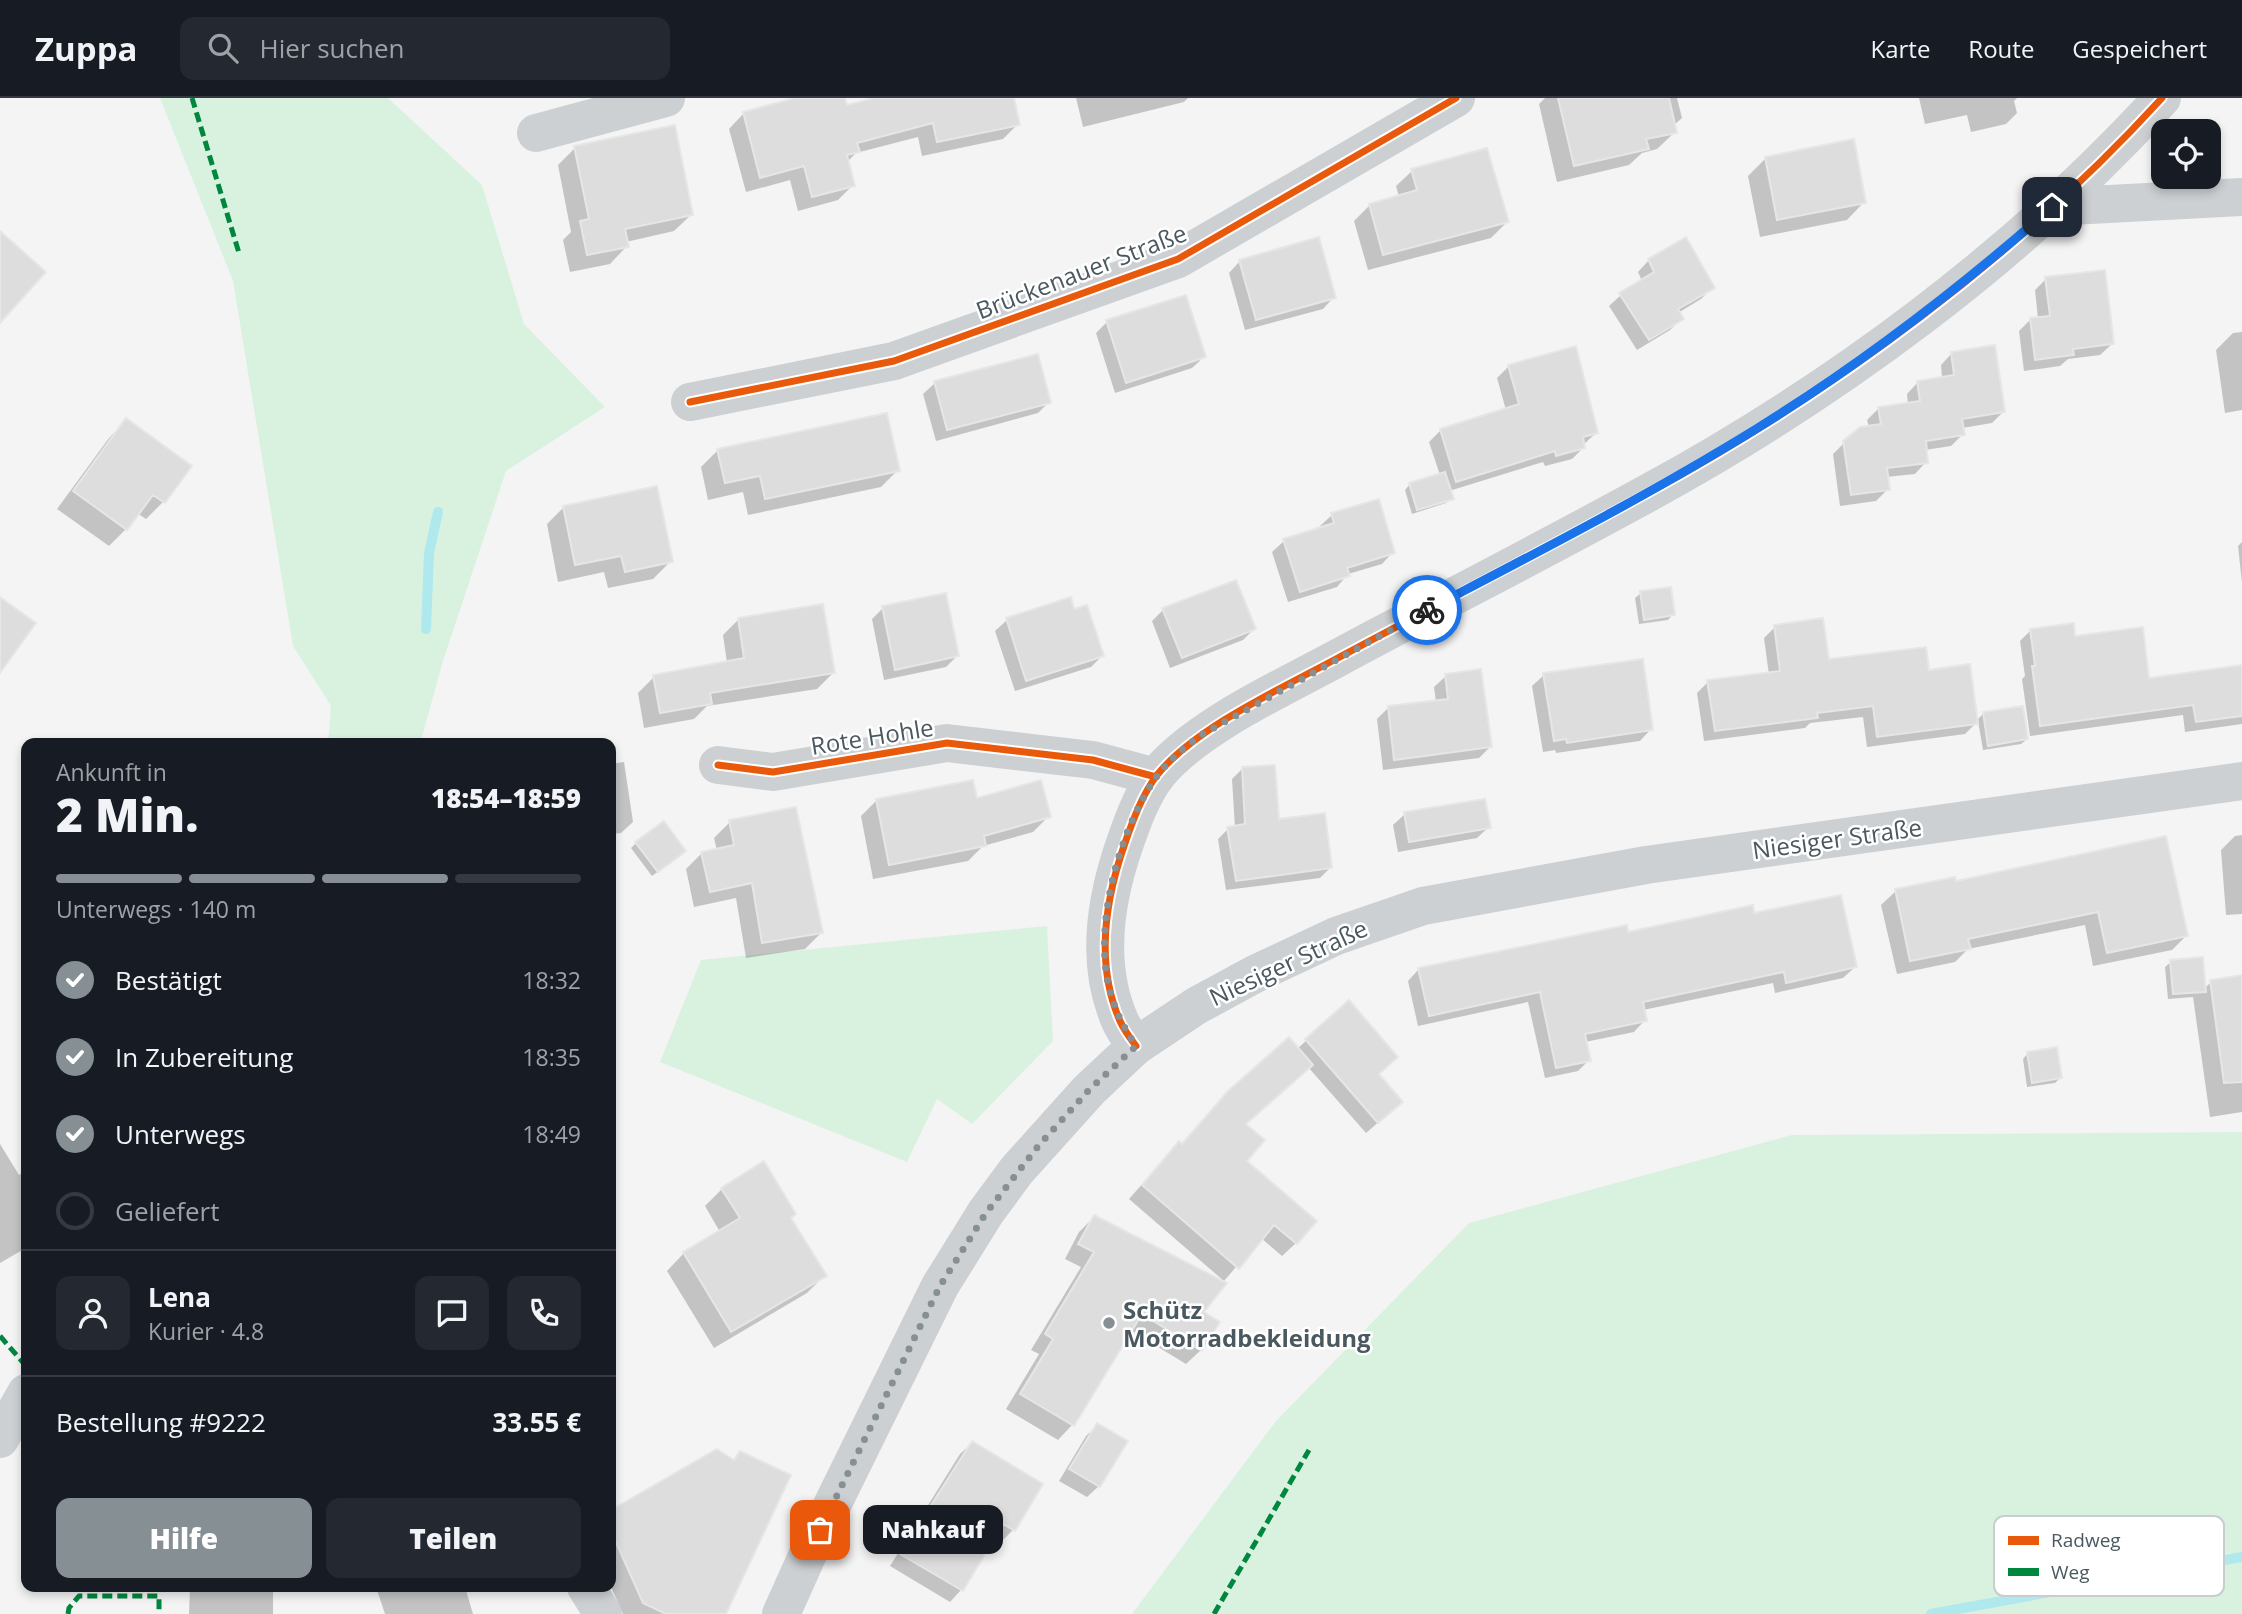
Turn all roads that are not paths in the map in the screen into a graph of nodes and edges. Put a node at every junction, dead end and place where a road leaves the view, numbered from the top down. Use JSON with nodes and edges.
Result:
{"nodes":[{"id":1,"x":666,"y":98,"type":"edge"},
{"id":2,"x":1456,"y":98,"type":"edge"},
{"id":3,"x":2162,"y":98,"type":"edge"},
{"id":4,"x":536,"y":132,"type":"dead end"},
{"id":5,"x":2242,"y":197,"type":"edge"},
{"id":6,"x":2052,"y":207,"type":"junction"},
{"id":7,"x":690,"y":402,"type":"dead end"},
{"id":8,"x":718,"y":765,"type":"dead end"},
{"id":9,"x":1156,"y":777,"type":"junction"},
{"id":10,"x":2242,"y":781,"type":"edge"},
{"id":11,"x":1136,"y":1046,"type":"junction"},
{"id":12,"x":21,"y":1402,"type":"edge"},
{"id":13,"x":0,"y":1439,"type":"edge"},
{"id":14,"x":589,"y":1592,"type":"edge"},
{"id":15,"x":603,"y":1614,"type":"edge"},
{"id":16,"x":781,"y":1614,"type":"edge"}],
"edges":[{"from":1,"to":4,"type":"street"},
{"from":2,"to":7,"type":"street","name":"Brückenauer Straße"},
{"from":3,"to":6,"type":"street"},
{"from":5,"to":6,"type":"street"},
{"from":6,"to":9,"type":"street"},
{"from":8,"to":9,"type":"street","name":"Rote Hohle"},
{"from":9,"to":11,"type":"street"},
{"from":10,"to":11,"type":"street","name":"Niesiger Straße"},
{"from":11,"to":16,"type":"street","name":"Niesiger Straße"},
{"from":12,"to":13,"type":"street"},
{"from":14,"to":15,"type":"street"}]}
